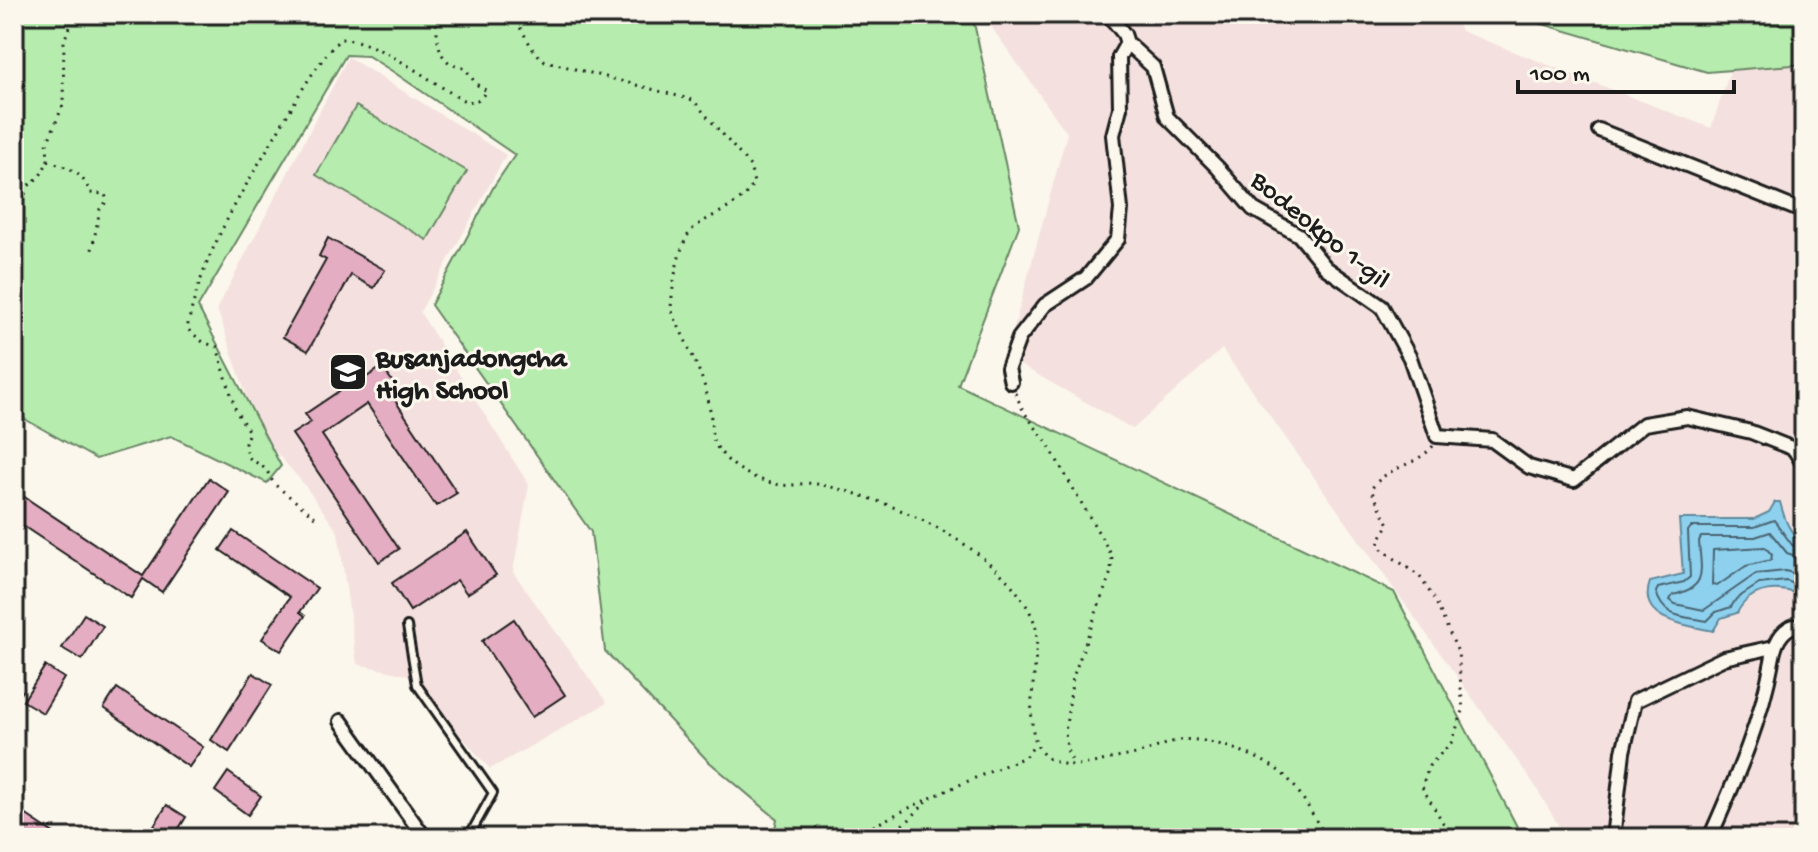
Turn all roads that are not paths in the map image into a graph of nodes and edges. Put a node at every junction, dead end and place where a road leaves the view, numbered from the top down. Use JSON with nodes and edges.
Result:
{"nodes":[{"id":1,"x":1108,"y":14,"type":"edge"},
{"id":2,"x":1127,"y":43,"type":"junction"},
{"id":3,"x":1599,"y":130,"type":"dead end"},
{"id":4,"x":1804,"y":212,"type":"edge"},
{"id":5,"x":1011,"y":382,"type":"road end"},
{"id":6,"x":1804,"y":465,"type":"edge"},
{"id":7,"x":407,"y":626,"type":"dead end"},
{"id":8,"x":1804,"y":630,"type":"edge"},
{"id":9,"x":1774,"y":647,"type":"junction"},
{"id":10,"x":341,"y":721,"type":"dead end"},
{"id":11,"x":425,"y":838,"type":"edge"},
{"id":12,"x":468,"y":838,"type":"edge"},
{"id":13,"x":1613,"y":838,"type":"edge"},
{"id":14,"x":1706,"y":838,"type":"edge"}],
"edges":[{"from":1,"to":2,"type":"street","name":"Bodeokpo 1-gil"},
{"from":2,"to":5,"type":"street"},
{"from":2,"to":6,"type":"street","name":"Bodeokpo 1-gil"},
{"from":3,"to":4,"type":"street"},
{"from":7,"to":12,"type":"lane"},
{"from":8,"to":9,"type":"street"},
{"from":9,"to":13,"type":"street"},
{"from":9,"to":14,"type":"street"},
{"from":10,"to":11,"type":"street"}]}
